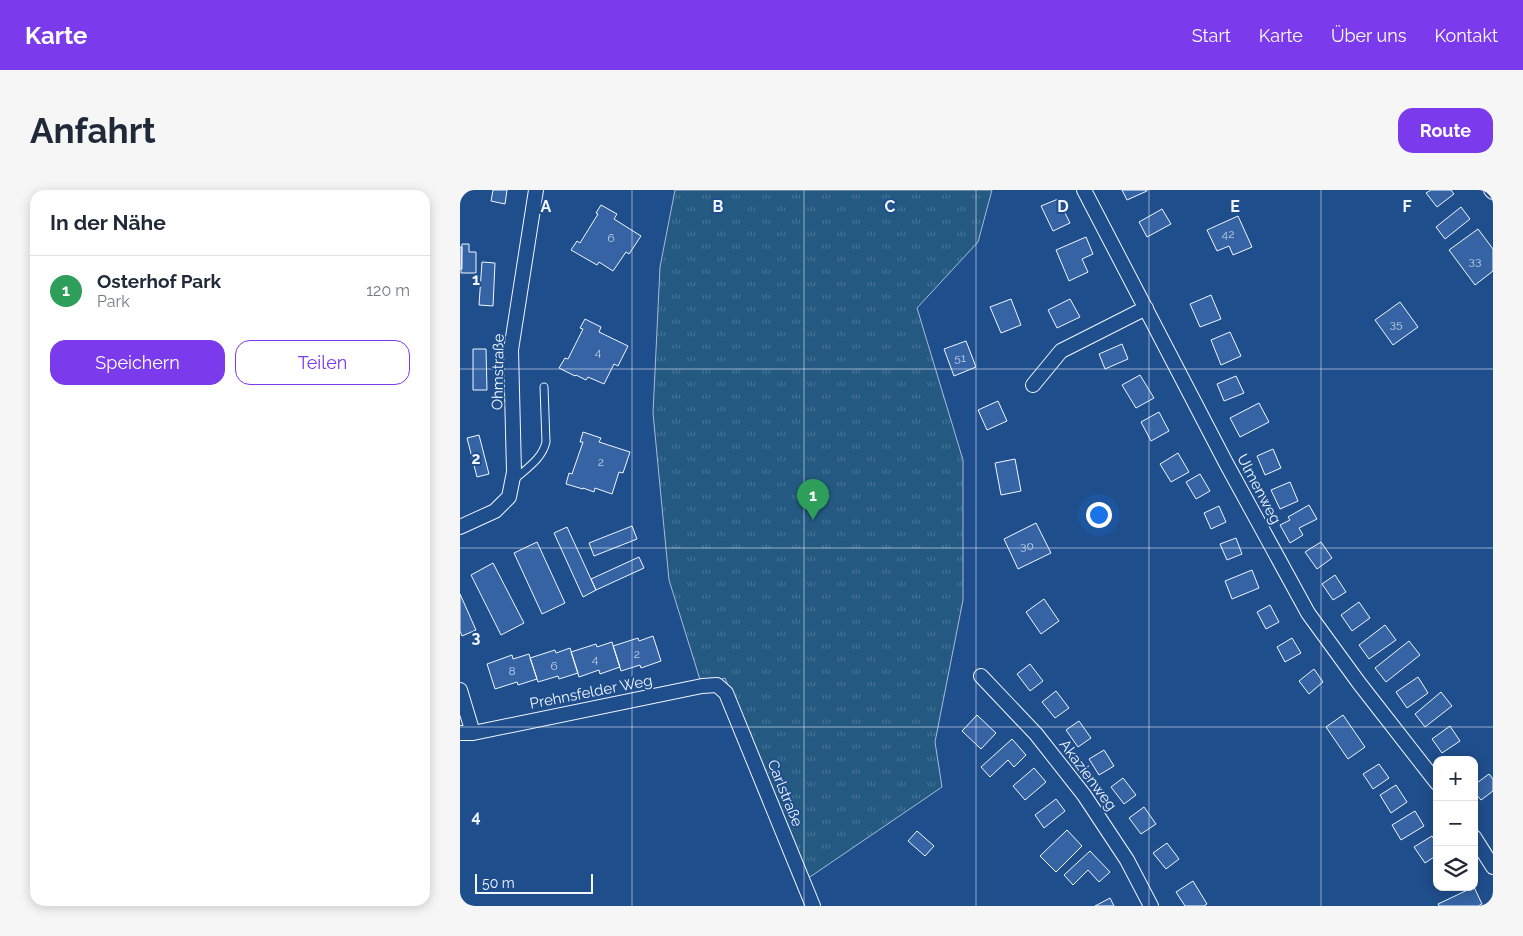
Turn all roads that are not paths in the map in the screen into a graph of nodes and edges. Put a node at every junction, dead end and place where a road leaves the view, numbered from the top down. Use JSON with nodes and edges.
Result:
{"nodes":[{"id":1,"x":536,"y":190,"type":"edge"},
{"id":2,"x":1084,"y":190,"type":"edge"},
{"id":3,"x":1146,"y":308,"type":"junction"},
{"id":4,"x":1034,"y":385,"type":"dead end"},
{"id":5,"x":544,"y":387,"type":"dead end"},
{"id":6,"x":512,"y":482,"type":"junction"},
{"id":7,"x":460,"y":526,"type":"edge"},
{"id":8,"x":981,"y":676,"type":"dead end"},
{"id":9,"x":460,"y":690,"type":"edge"},
{"id":10,"x":726,"y":693,"type":"joint"},
{"id":11,"x":467,"y":733,"type":"edge"},
{"id":12,"x":1433,"y":778,"type":"edge"},
{"id":13,"x":1478,"y":843,"type":"edge"},
{"id":14,"x":1493,"y":867,"type":"edge"},
{"id":15,"x":813,"y":906,"type":"edge"},
{"id":16,"x":1151,"y":906,"type":"edge"}],
"edges":[{"from":1,"to":6,"type":"street","name":"Ohmstraße"},
{"from":2,"to":3,"type":"street","name":"Ulmenweg"},
{"from":3,"to":4,"type":"street"},
{"from":3,"to":12,"type":"street","name":"Ulmenweg"},
{"from":5,"to":6,"type":"lane"},
{"from":6,"to":7,"type":"street","name":"Ohmstraße"},
{"from":8,"to":16,"type":"street","name":"Akazienweg"},
{"from":9,"to":11,"type":"street"},
{"from":10,"to":11,"type":"street","name":"Prehnsfelder Weg"},
{"from":10,"to":15,"type":"street","name":"Carlstraße"},
{"from":13,"to":14,"type":"street"}]}
